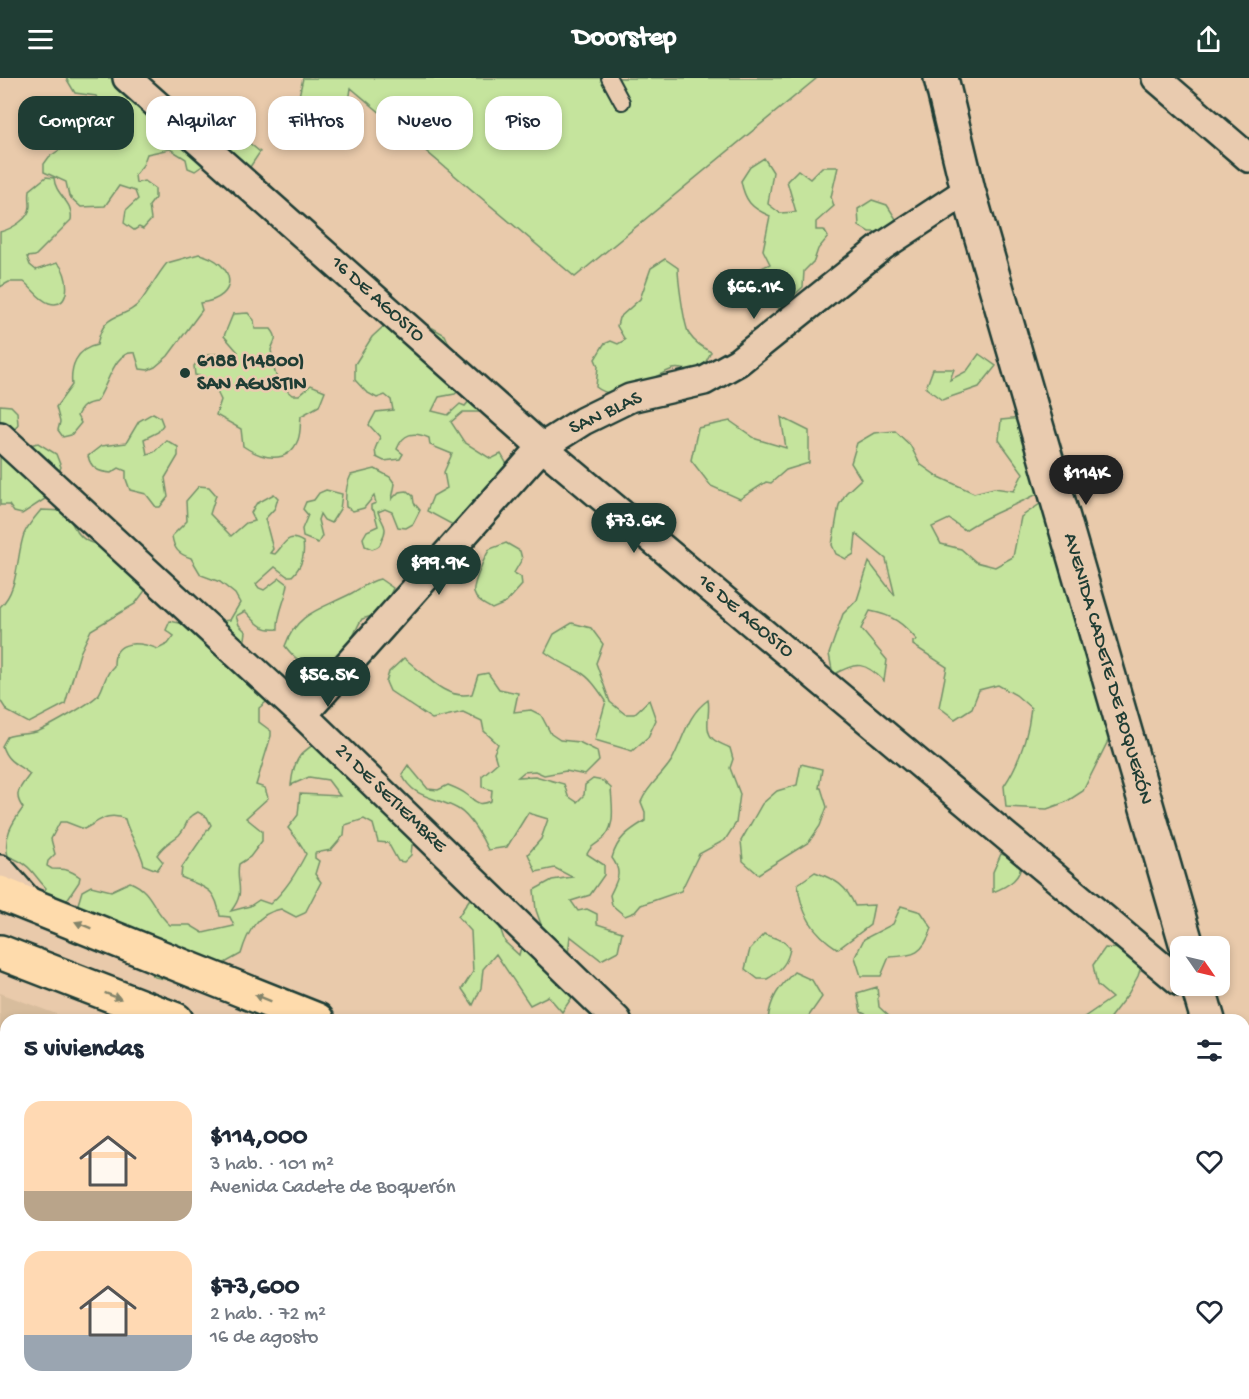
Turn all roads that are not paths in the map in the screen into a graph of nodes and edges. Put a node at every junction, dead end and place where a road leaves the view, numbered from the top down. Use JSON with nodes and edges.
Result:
{"nodes":[{"id":1,"x":128,"y":78,"type":"edge"},
{"id":2,"x":609,"y":78,"type":"edge"},
{"id":3,"x":941,"y":78,"type":"edge"},
{"id":4,"x":1156,"y":78,"type":"edge"},
{"id":5,"x":622,"y":102,"type":"dead end"},
{"id":6,"x":1249,"y":158,"type":"edge"},
{"id":7,"x":968,"y":190,"type":"junction"},
{"id":8,"x":0,"y":436,"type":"edge"},
{"id":9,"x":542,"y":447,"type":"junction"},
{"id":10,"x":303,"y":715,"type":"junction"},
{"id":11,"x":0,"y":869,"type":"edge"},
{"id":12,"x":15,"y":898,"type":"edge"},
{"id":13,"x":1184,"y":936,"type":"edge"},
{"id":14,"x":0,"y":952,"type":"edge"},
{"id":15,"x":1170,"y":974,"type":"edge"},
{"id":16,"x":160,"y":1014,"type":"edge"},
{"id":17,"x":302,"y":1014,"type":"edge"},
{"id":18,"x":611,"y":1014,"type":"edge"}],
"edges":[{"from":1,"to":9,"type":"street","name":"16 DE AGOSTO"},
{"from":2,"to":5,"type":"lane"},
{"from":3,"to":7,"type":"main road","name":"AVENIDA CADETE DE BOQUERÓN"},
{"from":4,"to":6,"type":"street"},
{"from":7,"to":9,"type":"street","name":"SAN BLAS"},
{"from":7,"to":13,"type":"main road","name":"AVENIDA CADETE DE BOQUERÓN"},
{"from":8,"to":10,"type":"street","name":"21 DE SETIEMBRE"},
{"from":9,"to":10,"type":"street","name":"SAN BLAS"},
{"from":9,"to":15,"type":"street","name":"16 DE AGOSTO"},
{"from":10,"to":18,"type":"street","name":"21 DE SETIEMBRE"},
{"from":11,"to":12,"type":"street"},
{"from":17,"to":12,"type":"highway","one_way":true},
{"from":14,"to":16,"type":"highway","one_way":true}]}
